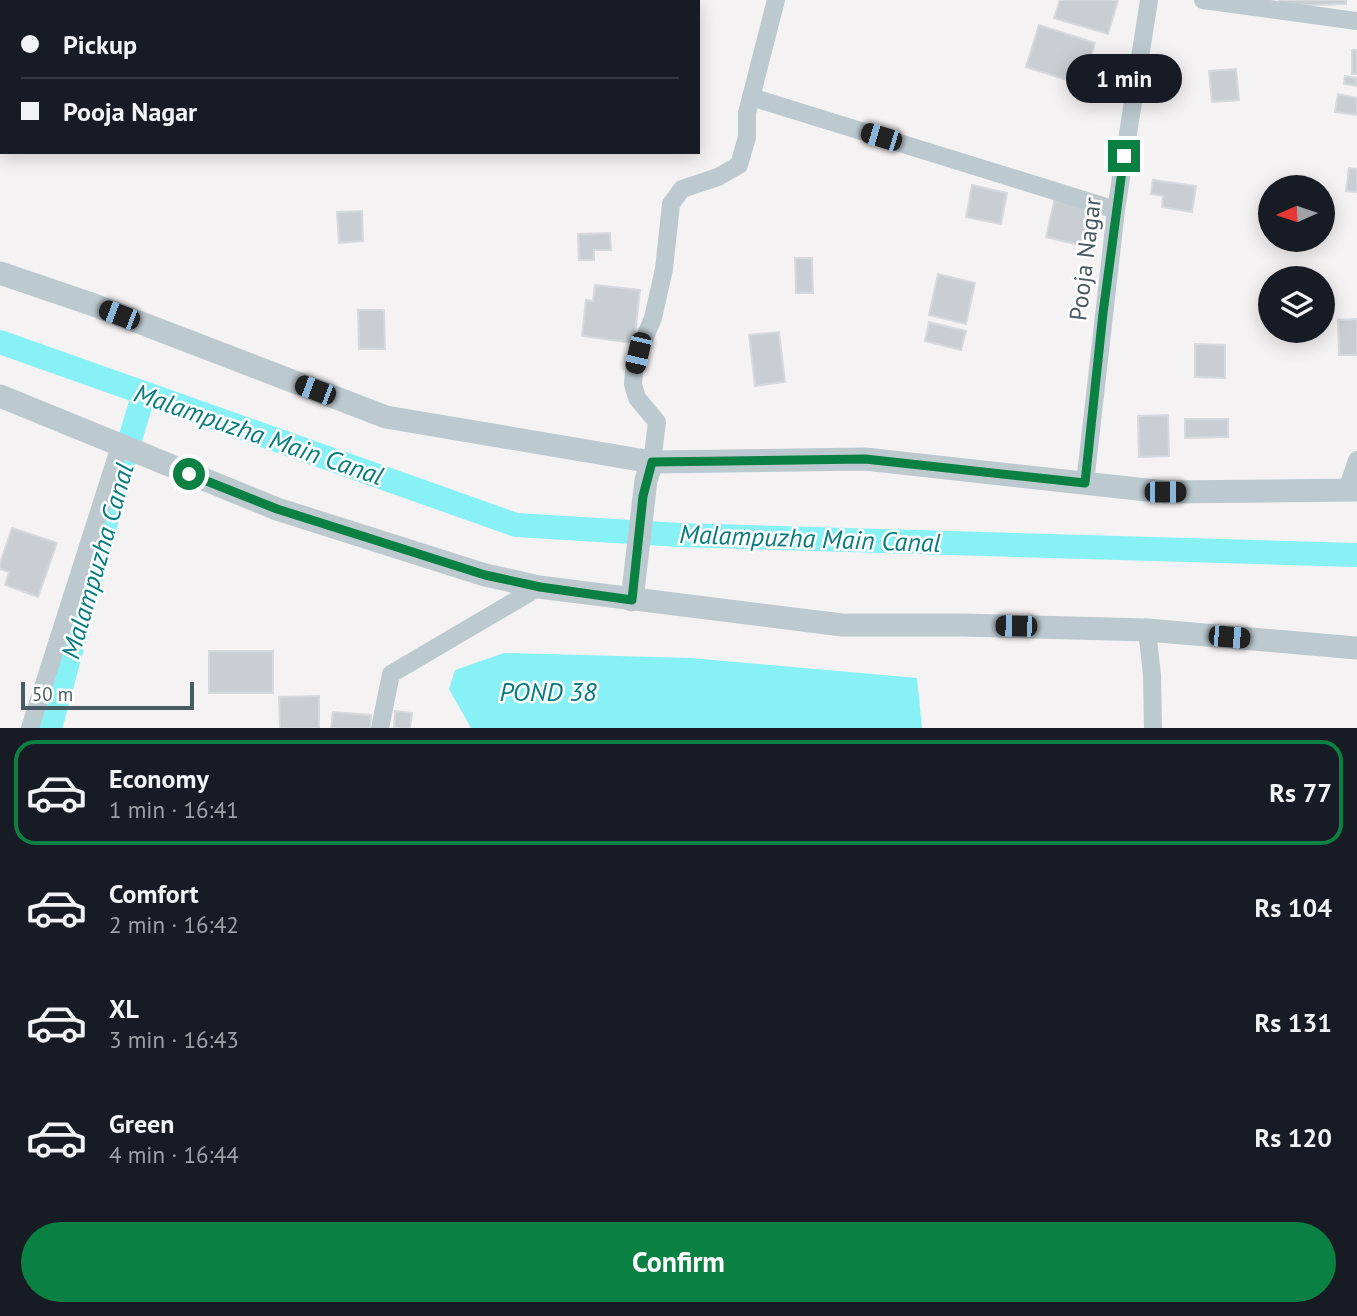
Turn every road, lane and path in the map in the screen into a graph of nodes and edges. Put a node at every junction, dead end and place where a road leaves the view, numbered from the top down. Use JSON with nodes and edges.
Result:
{"nodes":[{"id":1,"x":776,"y":0,"type":"edge"},
{"id":2,"x":1149,"y":0,"type":"edge"},
{"id":3,"x":1203,"y":0,"type":"edge"},
{"id":4,"x":1357,"y":21,"type":"edge"},
{"id":5,"x":751,"y":97,"type":"junction"},
{"id":6,"x":1116,"y":210,"type":"junction"},
{"id":7,"x":0,"y":273,"type":"edge"},
{"id":8,"x":0,"y":396,"type":"edge"},
{"id":9,"x":120,"y":446,"type":"junction"},
{"id":10,"x":1357,"y":460,"type":"edge"},
{"id":11,"x":652,"y":462,"type":"junction"},
{"id":12,"x":1085,"y":483,"type":"junction"},
{"id":13,"x":1352,"y":490,"type":"edge"},
{"id":14,"x":540,"y":587,"type":"junction"},
{"id":15,"x":634,"y":589,"type":"junction"},
{"id":16,"x":1147,"y":630,"type":"junction"},
{"id":17,"x":1357,"y":649,"type":"edge"},
{"id":18,"x":30,"y":728,"type":"edge"},
{"id":19,"x":380,"y":728,"type":"edge"},
{"id":20,"x":1153,"y":728,"type":"edge"}],
"edges":[{"from":1,"to":5,"type":"street"},
{"from":2,"to":6,"type":"street","name":"Pooja Nagar"},
{"from":3,"to":4,"type":"street"},
{"from":5,"to":6,"type":"street"},
{"from":5,"to":11,"type":"street"},
{"from":6,"to":12,"type":"street","name":"Pooja Nagar"},
{"from":7,"to":11,"type":"street"},
{"from":8,"to":9,"type":"street"},
{"from":9,"to":14,"type":"street"},
{"from":9,"to":18,"type":"street"},
{"from":10,"to":13,"type":"street"},
{"from":11,"to":12,"type":"street"},
{"from":11,"to":15,"type":"street"},
{"from":12,"to":13,"type":"street"},
{"from":14,"to":15,"type":"street"},
{"from":14,"to":19,"type":"street"},
{"from":15,"to":16,"type":"street"},
{"from":16,"to":17,"type":"street"},
{"from":16,"to":20,"type":"street"}]}
